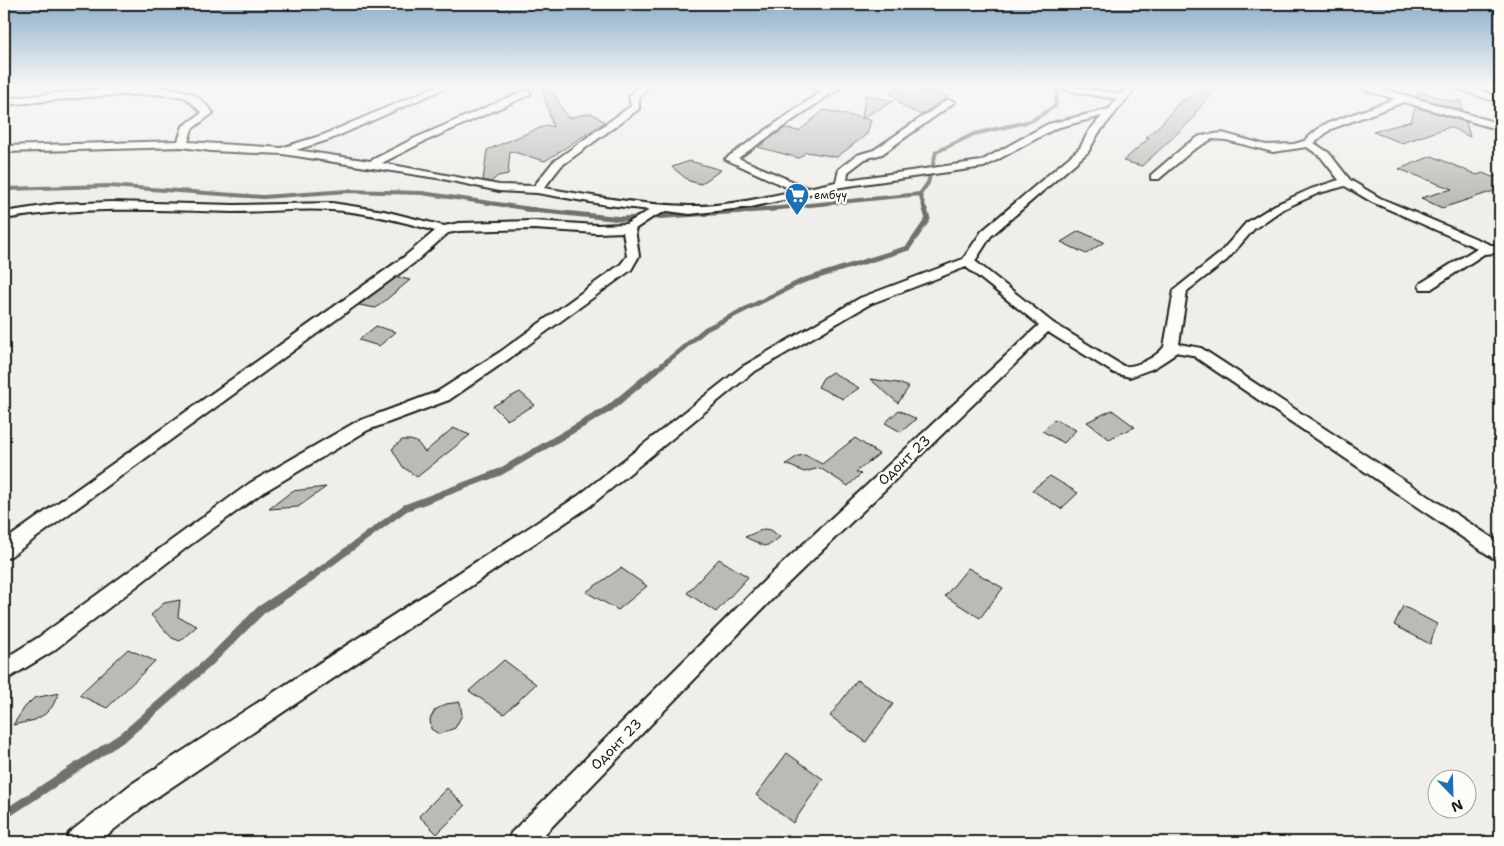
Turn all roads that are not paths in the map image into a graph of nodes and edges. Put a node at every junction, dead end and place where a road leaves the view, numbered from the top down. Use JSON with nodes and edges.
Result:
{"nodes":[{"id":1,"x":192,"y":124,"type":"edge"},
{"id":2,"x":357,"y":124,"type":"edge"},
{"id":3,"x":455,"y":124,"type":"edge"},
{"id":4,"x":612,"y":124,"type":"edge"},
{"id":5,"x":781,"y":124,"type":"edge"},
{"id":6,"x":918,"y":124,"type":"edge"},
{"id":7,"x":1058,"y":124,"type":"edge"},
{"id":8,"x":1100,"y":124,"type":"edge"},
{"id":9,"x":1334,"y":124,"type":"edge"},
{"id":10,"x":1308,"y":143,"type":"junction"},
{"id":11,"x":182,"y":144,"type":"junction"},
{"id":12,"x":4,"y":149,"type":"edge"},
{"id":13,"x":283,"y":151,"type":"junction"},
{"id":14,"x":369,"y":166,"type":"junction"},
{"id":15,"x":1155,"y":177,"type":"dead end"},
{"id":16,"x":1346,"y":182,"type":"junction"},
{"id":17,"x":840,"y":184,"type":"junction"},
{"id":18,"x":537,"y":190,"type":"junction"},
{"id":19,"x":807,"y":192,"type":"junction"},
{"id":20,"x":665,"y":208,"type":"junction"},
{"id":21,"x":4,"y":215,"type":"edge"},
{"id":22,"x":629,"y":228,"type":"junction"},
{"id":23,"x":444,"y":230,"type":"junction"},
{"id":24,"x":1496,"y":247,"type":"edge"},
{"id":25,"x":968,"y":262,"type":"junction"},
{"id":26,"x":1426,"y":286,"type":"dead end"},
{"id":27,"x":1046,"y":325,"type":"junction"},
{"id":28,"x":1171,"y":346,"type":"junction"},
{"id":29,"x":4,"y":551,"type":"edge"},
{"id":30,"x":1500,"y":553,"type":"edge"},
{"id":31,"x":4,"y":671,"type":"edge"},
{"id":32,"x":78,"y":842,"type":"edge"},
{"id":33,"x":520,"y":842,"type":"edge"}],
"edges":[{"from":1,"to":11,"type":"street"},
{"from":2,"to":13,"type":"street"},
{"from":3,"to":14,"type":"street"},
{"from":4,"to":18,"type":"street"},
{"from":5,"to":19,"type":"street"},
{"from":6,"to":17,"type":"street"},
{"from":7,"to":17,"type":"street"},
{"from":8,"to":25,"type":"street"},
{"from":9,"to":10,"type":"street"},
{"from":10,"to":15,"type":"street"},
{"from":10,"to":16,"type":"street"},
{"from":11,"to":12,"type":"street"},
{"from":11,"to":13,"type":"street"},
{"from":13,"to":14,"type":"street"},
{"from":14,"to":18,"type":"street"},
{"from":16,"to":24,"type":"street"},
{"from":16,"to":28,"type":"street"},
{"from":17,"to":19,"type":"street"},
{"from":18,"to":20,"type":"street"},
{"from":19,"to":20,"type":"street"},
{"from":20,"to":22,"type":"street"},
{"from":21,"to":23,"type":"street"},
{"from":22,"to":23,"type":"street"},
{"from":22,"to":31,"type":"street"},
{"from":23,"to":29,"type":"street"},
{"from":24,"to":26,"type":"street"},
{"from":25,"to":27,"type":"street"},
{"from":25,"to":32,"type":"street"},
{"from":27,"to":28,"type":"street"},
{"from":27,"to":33,"type":"street","name":"Одонт 23"},
{"from":28,"to":30,"type":"street"}]}
